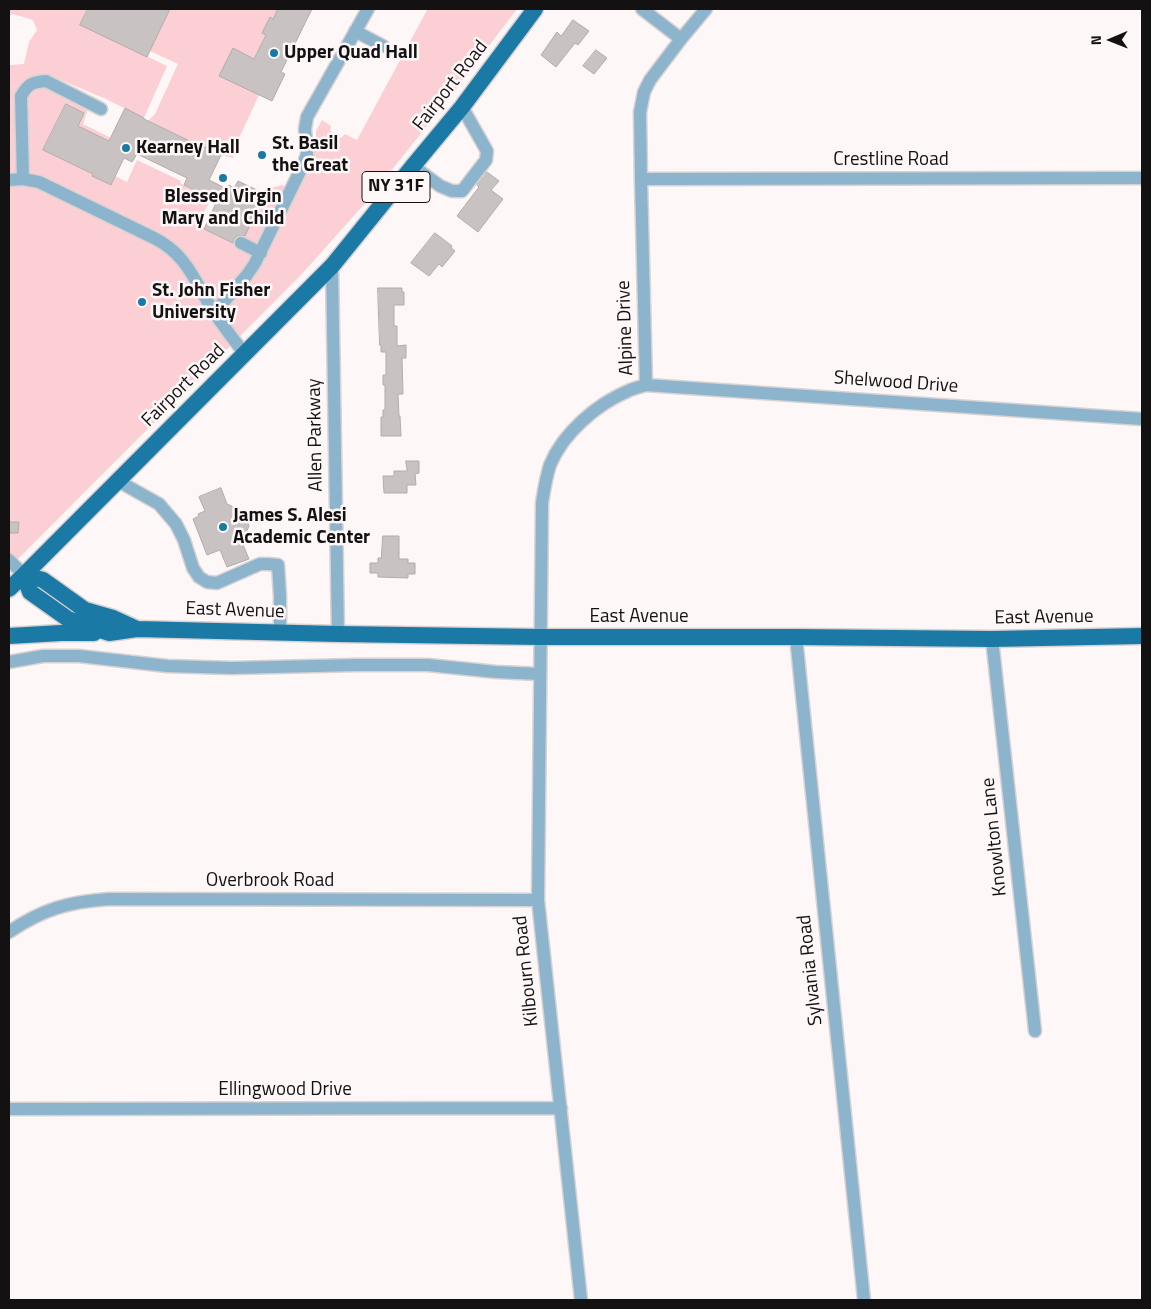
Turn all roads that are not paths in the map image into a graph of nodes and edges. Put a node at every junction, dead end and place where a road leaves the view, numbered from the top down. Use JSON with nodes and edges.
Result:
{"nodes":[{"id":1,"x":365,"y":9,"type":"edge"},
{"id":2,"x":534,"y":9,"type":"edge"},
{"id":3,"x":642,"y":9,"type":"edge"},
{"id":4,"x":706,"y":9,"type":"edge"},
{"id":5,"x":355,"y":32,"type":"junction"},
{"id":6,"x":681,"y":39,"type":"junction"},
{"id":7,"x":383,"y":46,"type":"dead end"},
{"id":8,"x":462,"y":107,"type":"junction"},
{"id":9,"x":102,"y":109,"type":"dead end"},
{"id":10,"x":413,"y":166,"type":"junction"},
{"id":11,"x":23,"y":178,"type":"junction"},
{"id":12,"x":1142,"y":178,"type":"edge"},
{"id":13,"x":641,"y":179,"type":"junction"},
{"id":14,"x":9,"y":180,"type":"edge"},
{"id":15,"x":241,"y":243,"type":"dead end"},
{"id":16,"x":260,"y":253,"type":"junction"},
{"id":17,"x":332,"y":266,"type":"junction"},
{"id":18,"x":214,"y":312,"type":"junction"},
{"id":19,"x":244,"y":353,"type":"junction"},
{"id":20,"x":646,"y":385,"type":"junction"},
{"id":21,"x":1142,"y":419,"type":"edge"},
{"id":22,"x":118,"y":481,"type":"junction"},
{"id":23,"x":9,"y":560,"type":"edge"},
{"id":24,"x":24,"y":575,"type":"junction"},
{"id":25,"x":9,"y":589,"type":"edge"},
{"id":26,"x":137,"y":628,"type":"junction"},
{"id":27,"x":109,"y":633,"type":"junction"},
{"id":28,"x":280,"y":633,"type":"junction"},
{"id":29,"x":338,"y":634,"type":"junction"},
{"id":30,"x":9,"y":636,"type":"edge"},
{"id":31,"x":1142,"y":636,"type":"edge"},
{"id":32,"x":541,"y":637,"type":"junction"},
{"id":33,"x":796,"y":637,"type":"junction"},
{"id":34,"x":992,"y":639,"type":"junction"},
{"id":35,"x":9,"y":662,"type":"edge"},
{"id":36,"x":540,"y":674,"type":"junction"},
{"id":37,"x":538,"y":900,"type":"junction"},
{"id":38,"x":9,"y":932,"type":"edge"},
{"id":39,"x":1035,"y":1031,"type":"dead end"},
{"id":40,"x":561,"y":1108,"type":"junction"},
{"id":41,"x":9,"y":1109,"type":"edge"},
{"id":42,"x":581,"y":1300,"type":"edge"},
{"id":43,"x":864,"y":1300,"type":"edge"}],
"edges":[{"from":1,"to":5,"type":"street"},
{"from":2,"to":8,"type":"main road","name":"Fairport Road","number":"NY 31F"},
{"from":3,"to":6,"type":"street"},
{"from":4,"to":6,"type":"street","name":"Alpine Drive"},
{"from":5,"to":7,"type":"street"},
{"from":5,"to":16,"type":"street"},
{"from":6,"to":13,"type":"street","name":"Alpine Drive"},
{"from":8,"to":10,"type":"main road","name":"Fairport Road","number":"NY 31F"},
{"from":8,"to":10,"type":"street"},
{"from":9,"to":11,"type":"street"},
{"from":10,"to":17,"type":"main road","name":"Fairport Road","number":"NY 31F"},
{"from":11,"to":14,"type":"street"},
{"from":11,"to":18,"type":"street"},
{"from":12,"to":13,"type":"street","name":"Crestline Road"},
{"from":13,"to":20,"type":"street","name":"Alpine Drive"},
{"from":15,"to":16,"type":"street"},
{"from":16,"to":18,"type":"street"},
{"from":17,"to":19,"type":"main road","name":"Fairport Road","number":"NY 31F"},
{"from":17,"to":29,"type":"street","name":"Allen Parkway"},
{"from":18,"to":19,"type":"street"},
{"from":19,"to":22,"type":"main road","name":"Fairport Road","number":"NY 31F"},
{"from":20,"to":21,"type":"street","name":"Shelwood Drive"},
{"from":20,"to":32,"type":"street","name":"Alpine Drive"},
{"from":22,"to":24,"type":"main road","name":"Fairport Road","number":"NY 31F"},
{"from":22,"to":28,"type":"street"},
{"from":23,"to":24,"type":"street"},
{"from":24,"to":25,"type":"main road"},
{"from":24,"to":26,"type":"main road","name":"East Avenue"},
{"from":24,"to":27,"type":"main road","name":"East Avenue"},
{"from":26,"to":27,"type":"main road","name":"East Avenue"},
{"from":26,"to":28,"type":"main road","name":"East Avenue"},
{"from":27,"to":30,"type":"main road"},
{"from":28,"to":29,"type":"main road","name":"East Avenue"},
{"from":29,"to":32,"type":"main road","name":"East Avenue"},
{"from":31,"to":34,"type":"main road","name":"East Avenue"},
{"from":32,"to":33,"type":"main road","name":"East Avenue"},
{"from":32,"to":36,"type":"street","name":"Kilbourn Road"},
{"from":33,"to":34,"type":"main road","name":"East Avenue"},
{"from":33,"to":43,"type":"street","name":"Sylvania Road"},
{"from":34,"to":39,"type":"street","name":"Knowlton Lane"},
{"from":35,"to":36,"type":"street"},
{"from":36,"to":37,"type":"street","name":"Kilbourn Road"},
{"from":37,"to":38,"type":"street","name":"Overbrook Road"},
{"from":37,"to":40,"type":"street","name":"Kilbourn Road"},
{"from":40,"to":41,"type":"street","name":"Ellingwood Drive"},
{"from":40,"to":42,"type":"street","name":"Kilbourn Road"}]}
